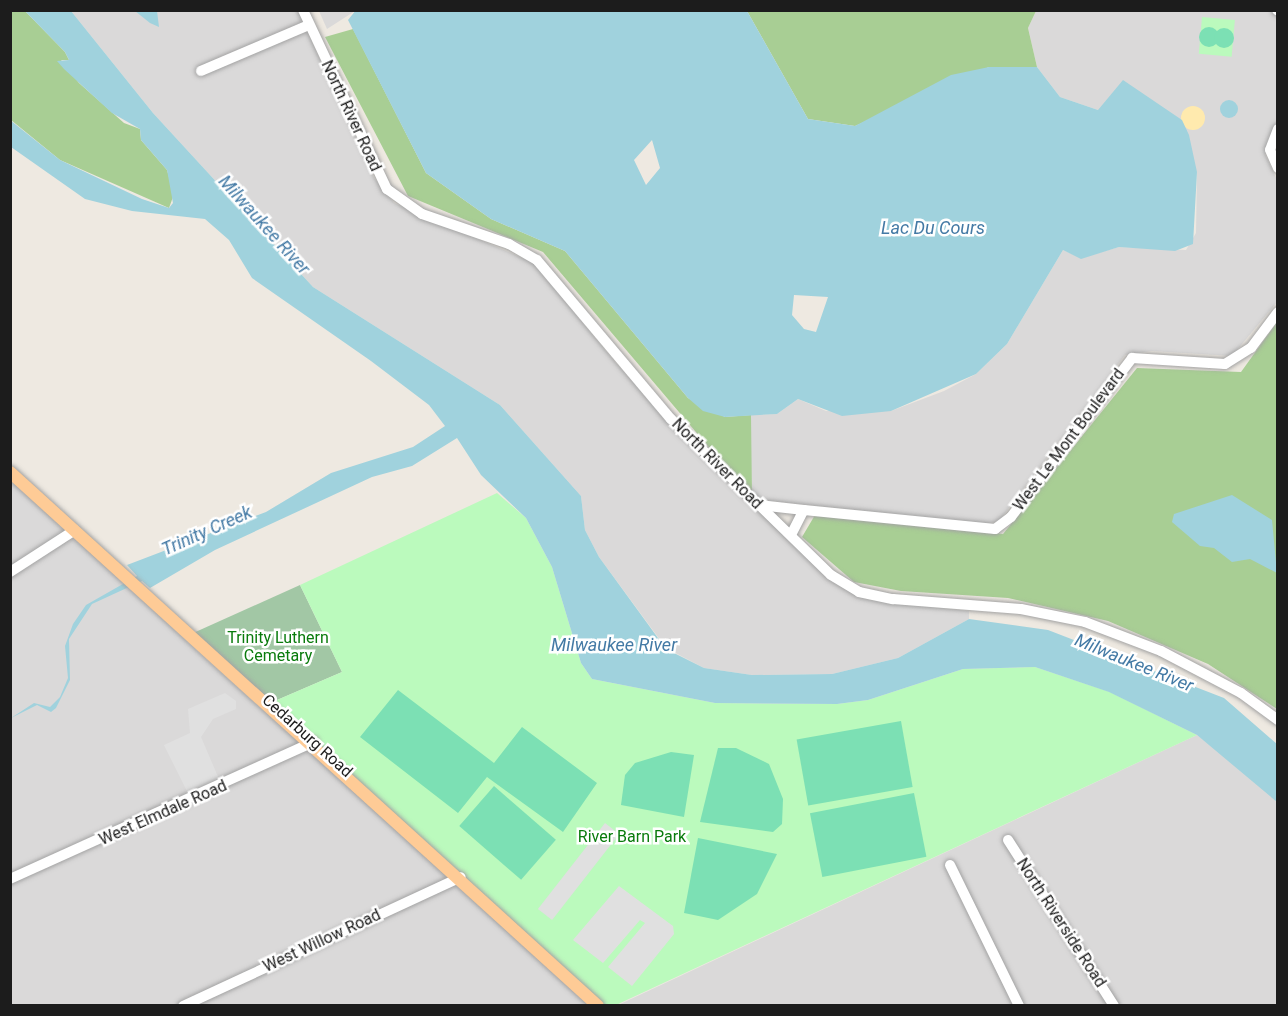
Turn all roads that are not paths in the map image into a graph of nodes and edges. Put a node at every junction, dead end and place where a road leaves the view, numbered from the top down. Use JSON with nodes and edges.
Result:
{"nodes":[{"id":1,"x":303,"y":10,"type":"edge"},
{"id":2,"x":309,"y":25,"type":"junction"},
{"id":3,"x":201,"y":71,"type":"dead end"},
{"id":4,"x":1278,"y":129,"type":"edge"},
{"id":5,"x":1278,"y":168,"type":"edge"},
{"id":6,"x":1278,"y":312,"type":"edge"},
{"id":7,"x":10,"y":472,"type":"edge"},
{"id":8,"x":759,"y":505,"type":"junction"},
{"id":9,"x":804,"y":510,"type":"junction"},
{"id":10,"x":75,"y":530,"type":"junction"},
{"id":11,"x":791,"y":535,"type":"junction"},
{"id":12,"x":10,"y":572,"type":"edge"},
{"id":13,"x":1278,"y":720,"type":"edge"},
{"id":14,"x":313,"y":742,"type":"junction"},
{"id":15,"x":1008,"y":840,"type":"dead end"},
{"id":16,"x":950,"y":865,"type":"dead end"},
{"id":17,"x":461,"y":878,"type":"junction"},
{"id":18,"x":10,"y":879,"type":"edge"},
{"id":19,"x":183,"y":1005,"type":"edge"},
{"id":20,"x":598,"y":1005,"type":"edge"},
{"id":21,"x":1019,"y":1005,"type":"edge"},
{"id":22,"x":1114,"y":1005,"type":"edge"}],
"edges":[{"from":1,"to":2,"type":"street","name":"North River Road"},
{"from":2,"to":3,"type":"street"},
{"from":2,"to":8,"type":"street","name":"North River Road"},
{"from":4,"to":5,"type":"street"},
{"from":6,"to":9,"type":"street","name":"West Le Mont Boulevard"},
{"from":7,"to":10,"type":"main road","name":"Cedarburg Road"},
{"from":8,"to":9,"type":"street","name":"West Le Mont Boulevard"},
{"from":8,"to":11,"type":"street","name":"North River Road"},
{"from":9,"to":11,"type":"street"},
{"from":10,"to":12,"type":"street"},
{"from":10,"to":14,"type":"main road","name":"Cedarburg Road"},
{"from":11,"to":13,"type":"street","name":"North River Road"},
{"from":14,"to":17,"type":"main road","name":"Cedarburg Road"},
{"from":14,"to":18,"type":"street","name":"West Elmdale Road"},
{"from":15,"to":22,"type":"street","name":"North Riverside Road"},
{"from":16,"to":21,"type":"street"},
{"from":17,"to":19,"type":"street","name":"West Willow Road"},
{"from":17,"to":20,"type":"main road","name":"Cedarburg Road"}]}
